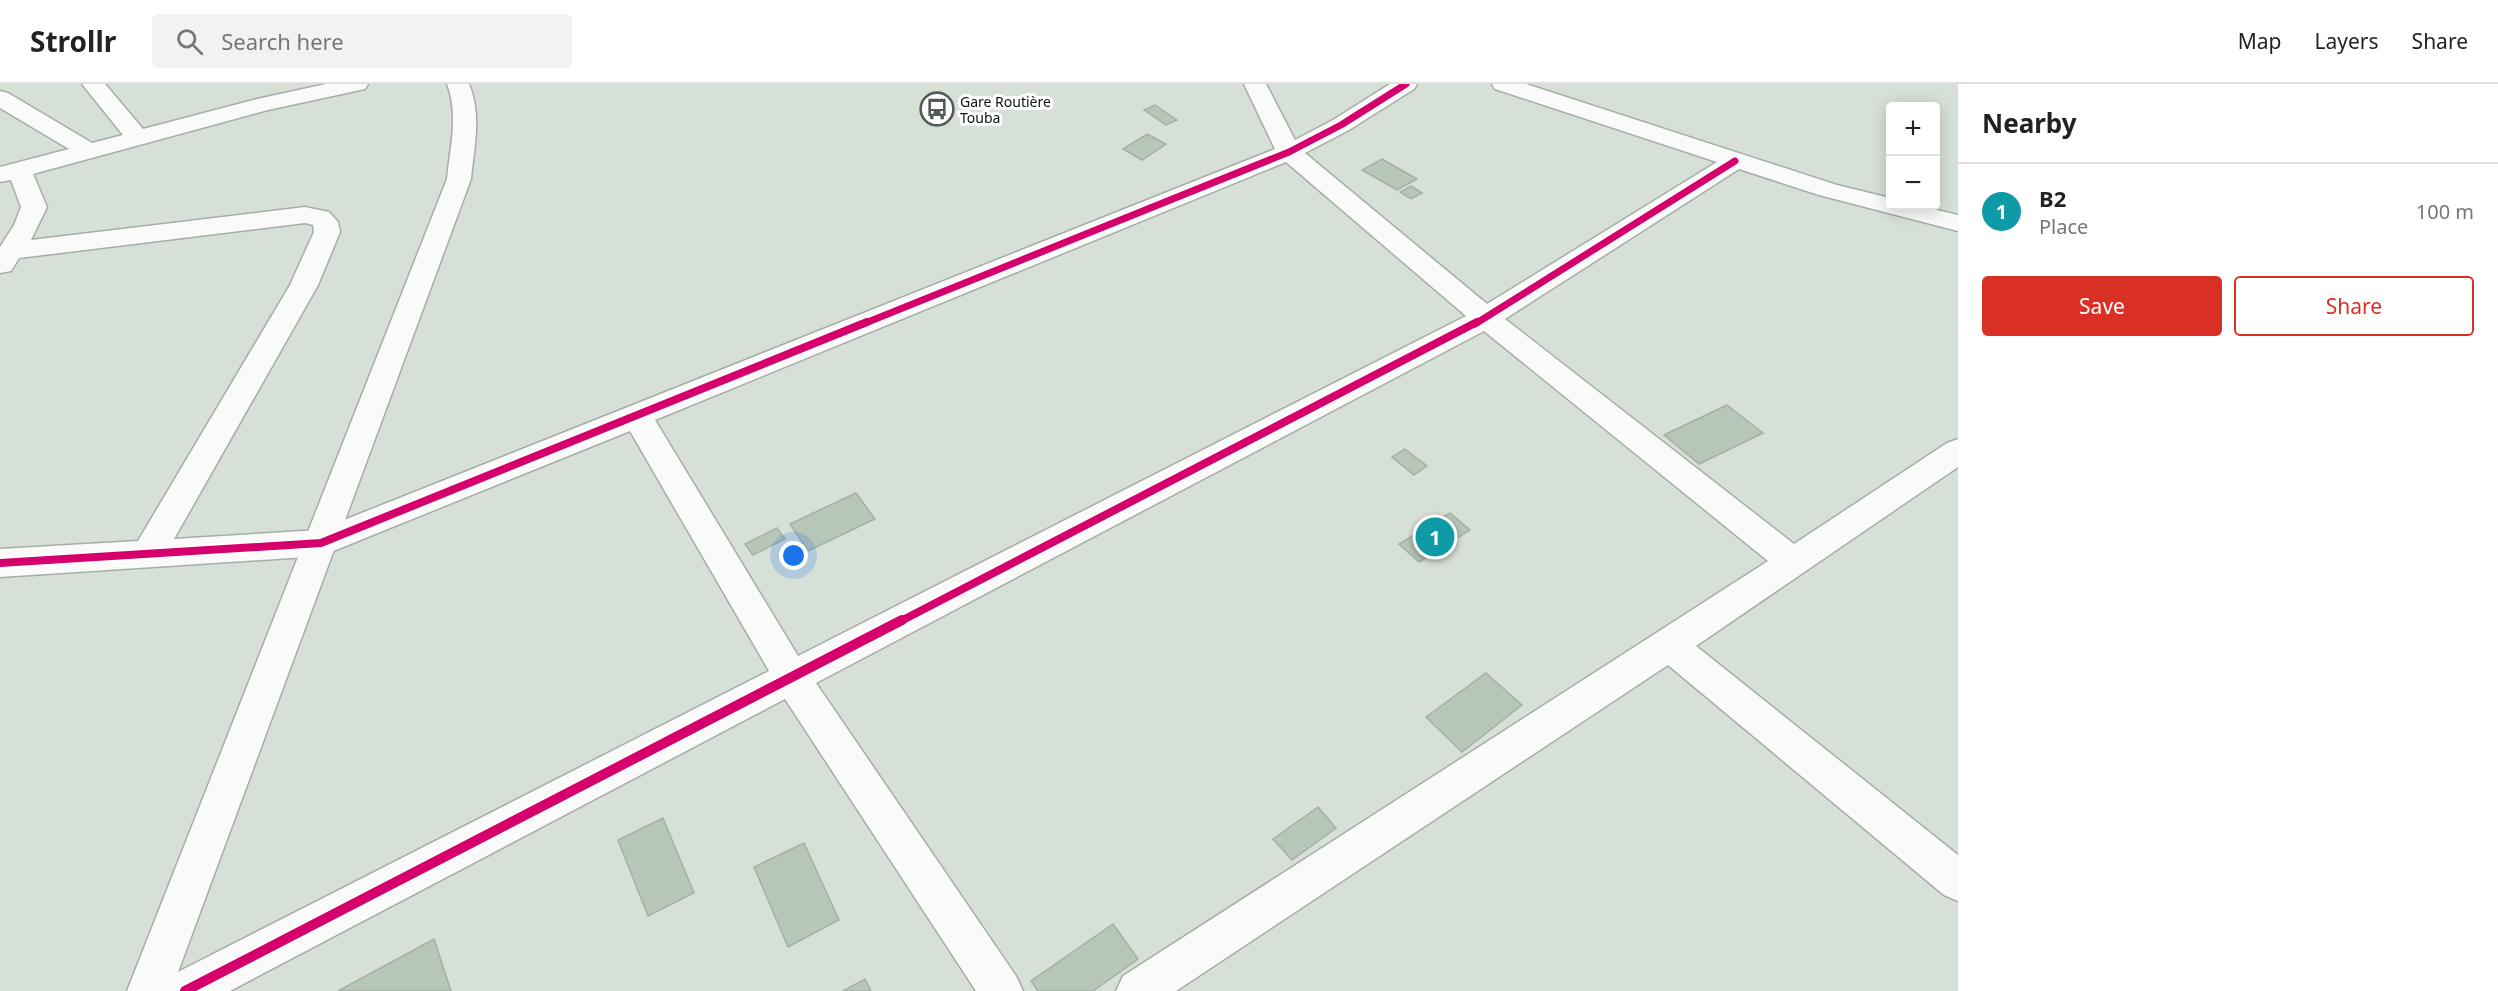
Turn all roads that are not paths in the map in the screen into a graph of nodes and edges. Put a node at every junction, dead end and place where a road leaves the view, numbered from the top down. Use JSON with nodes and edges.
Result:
{"nodes":[{"id":1,"x":93,"y":84,"type":"edge"},
{"id":2,"x":357,"y":84,"type":"edge"},
{"id":3,"x":458,"y":84,"type":"edge"},
{"id":4,"x":1255,"y":84,"type":"edge"},
{"id":5,"x":1406,"y":84,"type":"edge"},
{"id":6,"x":1503,"y":84,"type":"edge"},
{"id":7,"x":0,"y":98,"type":"edge"},
{"id":8,"x":137,"y":137,"type":"junction"},
{"id":9,"x":89,"y":151,"type":"junction"},
{"id":10,"x":1289,"y":152,"type":"junction"},
{"id":11,"x":1735,"y":161,"type":"junction"},
{"id":12,"x":9,"y":172,"type":"edge"},
{"id":13,"x":1958,"y":223,"type":"edge"},
{"id":14,"x":5,"y":260,"type":"edge"},
{"id":15,"x":1485,"y":318,"type":"junction"},
{"id":16,"x":636,"y":415,"type":"junction"},
{"id":17,"x":1958,"y":451,"type":"edge"},
{"id":18,"x":321,"y":543,"type":"junction"},
{"id":19,"x":148,"y":554,"type":"junction"},
{"id":20,"x":1792,"y":561,"type":"junction"},
{"id":21,"x":0,"y":563,"type":"edge"},
{"id":22,"x":1669,"y":645,"type":"junction"},
{"id":23,"x":792,"y":678,"type":"junction"},
{"id":24,"x":1958,"y":881,"type":"edge"},
{"id":25,"x":149,"y":991,"type":"edge"},
{"id":26,"x":185,"y":991,"type":"edge"},
{"id":27,"x":1001,"y":991,"type":"edge"},
{"id":28,"x":1138,"y":991,"type":"edge"}],
"edges":[{"from":1,"to":8,"type":"street"},
{"from":2,"to":8,"type":"street"},
{"from":3,"to":18,"type":"street"},
{"from":4,"to":10,"type":"street"},
{"from":5,"to":10,"type":"street"},
{"from":6,"to":11,"type":"street"},
{"from":7,"to":9,"type":"street"},
{"from":8,"to":9,"type":"street"},
{"from":9,"to":12,"type":"street"},
{"from":10,"to":15,"type":"street"},
{"from":10,"to":16,"type":"street"},
{"from":11,"to":13,"type":"street"},
{"from":11,"to":15,"type":"street"},
{"from":12,"to":14,"type":"street"},
{"from":14,"to":19,"type":"street"},
{"from":15,"to":20,"type":"street"},
{"from":15,"to":23,"type":"street"},
{"from":16,"to":18,"type":"street"},
{"from":16,"to":23,"type":"street"},
{"from":17,"to":20,"type":"street"},
{"from":18,"to":19,"type":"street"},
{"from":18,"to":25,"type":"street"},
{"from":19,"to":21,"type":"street"},
{"from":20,"to":22,"type":"street"},
{"from":22,"to":24,"type":"street"},
{"from":22,"to":28,"type":"street"},
{"from":23,"to":26,"type":"street"},
{"from":23,"to":27,"type":"street"}]}
